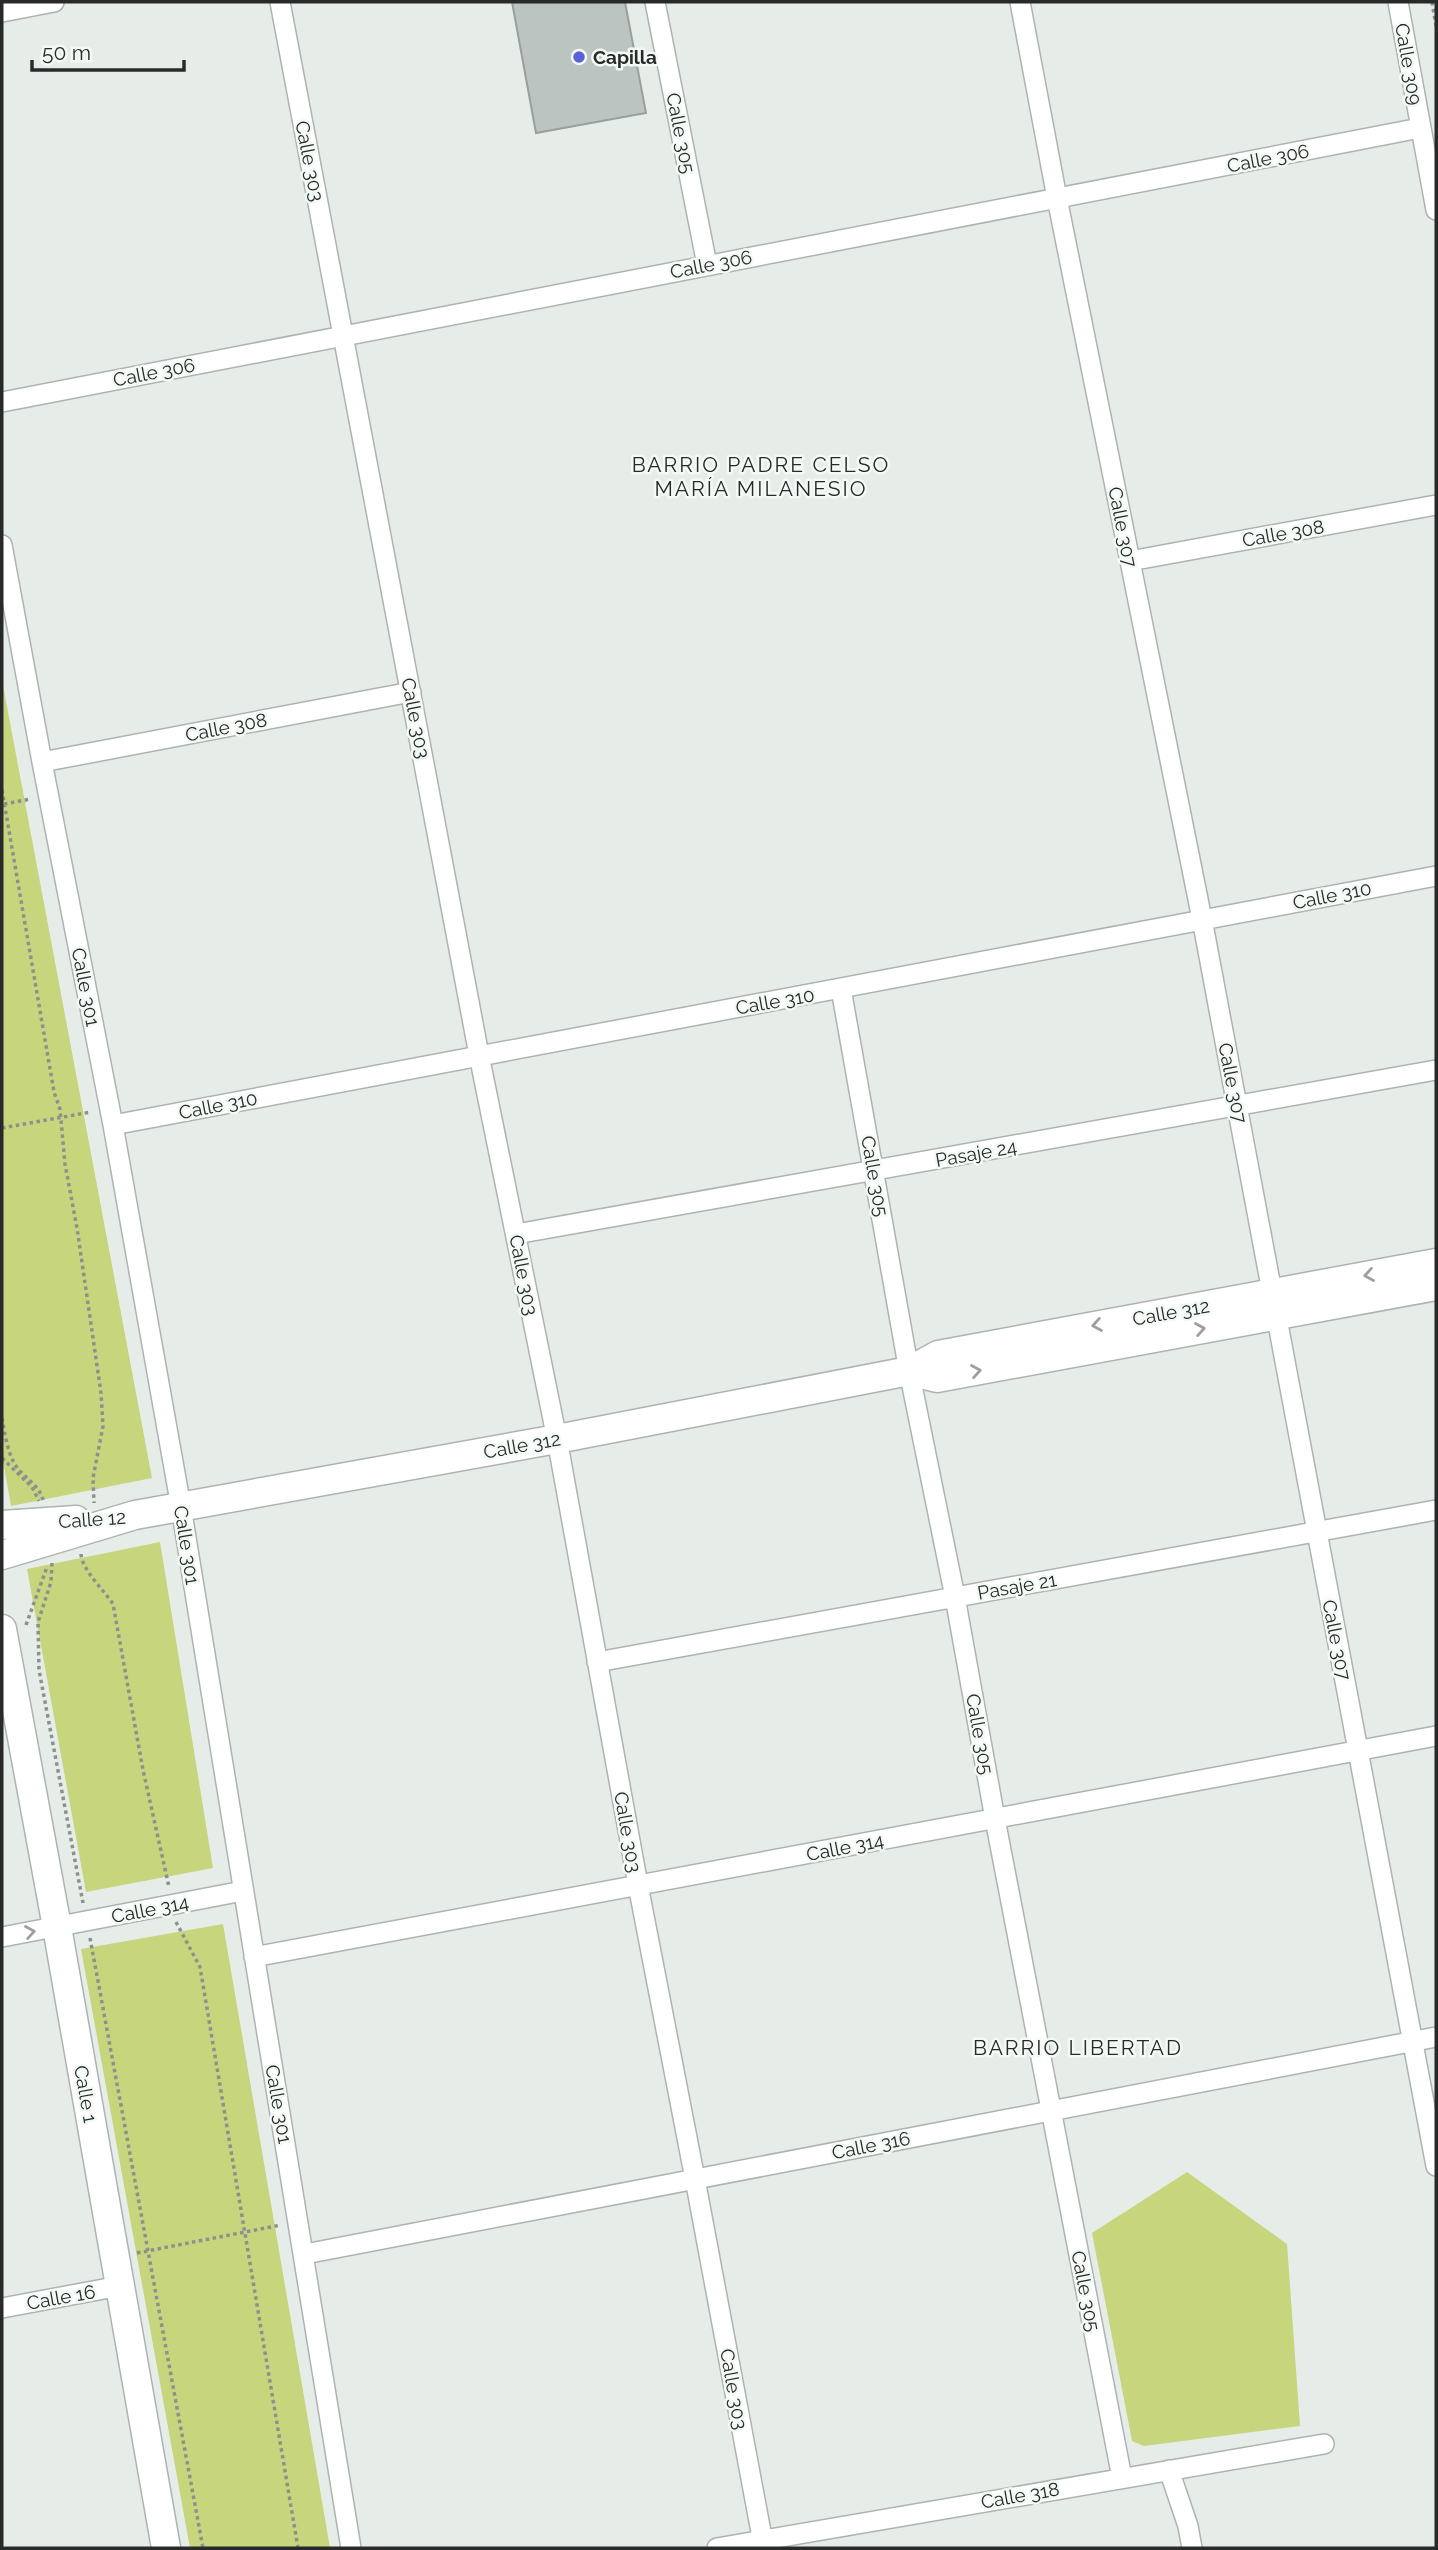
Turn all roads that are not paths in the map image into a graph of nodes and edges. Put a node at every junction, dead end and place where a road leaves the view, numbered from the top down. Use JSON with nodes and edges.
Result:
{"nodes":[{"id":1,"x":54,"y":2,"type":"edge"},
{"id":2,"x":280,"y":2,"type":"edge"},
{"id":3,"x":655,"y":2,"type":"edge"},
{"id":4,"x":1020,"y":2,"type":"edge"},
{"id":5,"x":1398,"y":2,"type":"edge"},
{"id":6,"x":2,"y":12,"type":"edge"},
{"id":7,"x":1420,"y":128,"type":"junction"},
{"id":8,"x":1057,"y":198,"type":"junction"},
{"id":9,"x":1436,"y":209,"type":"edge"},
{"id":10,"x":707,"y":265,"type":"junction"},
{"id":11,"x":343,"y":334,"type":"junction"},
{"id":12,"x":2,"y":402,"type":"edge"},
{"id":13,"x":1436,"y":505,"type":"edge"},
{"id":14,"x":2,"y":545,"type":"edge"},
{"id":15,"x":1130,"y":561,"type":"junction"},
{"id":16,"x":411,"y":692,"type":"junction"},
{"id":17,"x":42,"y":762,"type":"junction"},
{"id":18,"x":1436,"y":876,"type":"edge"},
{"id":19,"x":1202,"y":919,"type":"junction"},
{"id":20,"x":841,"y":989,"type":"junction"},
{"id":21,"x":480,"y":1055,"type":"junction"},
{"id":22,"x":1436,"y":1070,"type":"edge"},
{"id":23,"x":1237,"y":1105,"type":"junction"},
{"id":24,"x":112,"y":1116,"type":"junction"},
{"id":25,"x":874,"y":1171,"type":"junction"},
{"id":26,"x":516,"y":1234,"type":"junction"},
{"id":27,"x":1436,"y":1263,"type":"edge"},
{"id":28,"x":1436,"y":1286,"type":"edge"},
{"id":29,"x":1275,"y":1304,"type":"junction"},
{"id":30,"x":909,"y":1371,"type":"junction"},
{"id":31,"x":557,"y":1439,"type":"junction"},
{"id":32,"x":181,"y":1507,"type":"junction"},
{"id":33,"x":1436,"y":1510,"type":"edge"},
{"id":34,"x":135,"y":1515,"type":"joint"},
{"id":35,"x":2,"y":1525,"type":"edge"},
{"id":36,"x":48,"y":1531,"type":"junction"},
{"id":37,"x":1317,"y":1532,"type":"junction"},
{"id":38,"x":2,"y":1555,"type":"edge"},
{"id":39,"x":956,"y":1597,"type":"junction"},
{"id":40,"x":2,"y":1636,"type":"edge"},
{"id":41,"x":597,"y":1662,"type":"junction"},
{"id":42,"x":1436,"y":1736,"type":"edge"},
{"id":43,"x":1358,"y":1751,"type":"junction"},
{"id":44,"x":995,"y":1819,"type":"junction"},
{"id":45,"x":638,"y":1885,"type":"junction"},
{"id":46,"x":243,"y":1891,"type":"junction"},
{"id":47,"x":57,"y":1927,"type":"junction"},
{"id":48,"x":2,"y":1937,"type":"edge"},
{"id":49,"x":254,"y":1957,"type":"junction"},
{"id":50,"x":1436,"y":2037,"type":"edge"},
{"id":51,"x":1413,"y":2041,"type":"junction"},
{"id":52,"x":1051,"y":2111,"type":"junction"},
{"id":53,"x":1436,"y":2166,"type":"edge"},
{"id":54,"x":695,"y":2179,"type":"junction"},
{"id":55,"x":305,"y":2254,"type":"junction"},
{"id":56,"x":120,"y":2286,"type":"junction"},
{"id":57,"x":2,"y":2308,"type":"edge"},
{"id":58,"x":1324,"y":2444,"type":"dead end"},
{"id":59,"x":1169,"y":2470,"type":"junction"},
{"id":60,"x":1122,"y":2478,"type":"junction"},
{"id":61,"x":763,"y":2544,"type":"edge"},
{"id":62,"x":166,"y":2548,"type":"edge"},
{"id":63,"x":351,"y":2548,"type":"edge"},
{"id":64,"x":716,"y":2548,"type":"edge"},
{"id":65,"x":1192,"y":2548,"type":"edge"}],
"edges":[{"from":1,"to":6,"type":"street"},
{"from":2,"to":11,"type":"street","name":"Calle 303"},
{"from":3,"to":10,"type":"street","name":"Calle 305"},
{"from":4,"to":8,"type":"street","name":"Calle 307"},
{"from":5,"to":7,"type":"street","name":"Calle 309"},
{"from":7,"to":8,"type":"street","name":"Calle 306"},
{"from":7,"to":9,"type":"street","name":"Calle 309"},
{"from":8,"to":10,"type":"street","name":"Calle 306"},
{"from":8,"to":15,"type":"street","name":"Calle 307"},
{"from":10,"to":11,"type":"street","name":"Calle 306"},
{"from":11,"to":12,"type":"street","name":"Calle 306"},
{"from":11,"to":16,"type":"street","name":"Calle 303"},
{"from":13,"to":15,"type":"street","name":"Calle 308"},
{"from":14,"to":17,"type":"street","name":"Calle 301"},
{"from":15,"to":19,"type":"street","name":"Calle 307"},
{"from":16,"to":17,"type":"street","name":"Calle 308"},
{"from":16,"to":21,"type":"street","name":"Calle 303"},
{"from":17,"to":24,"type":"street","name":"Calle 301"},
{"from":18,"to":19,"type":"street","name":"Calle 310"},
{"from":19,"to":20,"type":"street","name":"Calle 310"},
{"from":19,"to":23,"type":"street","name":"Calle 307"},
{"from":20,"to":21,"type":"street","name":"Calle 310"},
{"from":20,"to":25,"type":"street","name":"Calle 305"},
{"from":21,"to":24,"type":"street","name":"Calle 310"},
{"from":21,"to":26,"type":"street","name":"Calle 303"},
{"from":22,"to":23,"type":"street","name":"Pasaje 24"},
{"from":23,"to":25,"type":"street","name":"Pasaje 24"},
{"from":23,"to":29,"type":"street","name":"Calle 307"},
{"from":24,"to":32,"type":"street","name":"Calle 301"},
{"from":25,"to":26,"type":"street","name":"Pasaje 24"},
{"from":25,"to":30,"type":"street","name":"Calle 305"},
{"from":26,"to":31,"type":"street","name":"Calle 303"},
{"from":27,"to":29,"type":"street","name":"Calle 312","one_way":true},
{"from":28,"to":29,"type":"street","name":"Calle 312"},
{"from":29,"to":30,"type":"street","name":"Calle 312"},
{"from":29,"to":37,"type":"street","name":"Calle 307"},
{"from":30,"to":31,"type":"street","name":"Calle 312"},
{"from":30,"to":39,"type":"street","name":"Calle 305"},
{"from":31,"to":32,"type":"street","name":"Calle 312"},
{"from":31,"to":41,"type":"street","name":"Calle 303"},
{"from":32,"to":34,"type":"street","name":"Calle 312"},
{"from":32,"to":46,"type":"street","name":"Calle 301"},
{"from":33,"to":37,"type":"street","name":"Pasaje 21"},
{"from":34,"to":36,"type":"street","name":"Calle 12"},
{"from":35,"to":36,"type":"street","name":"Calle 12"},
{"from":36,"to":38,"type":"street","name":"Calle 12"},
{"from":37,"to":39,"type":"street","name":"Pasaje 21"},
{"from":37,"to":43,"type":"street","name":"Calle 307"},
{"from":39,"to":41,"type":"street","name":"Pasaje 21"},
{"from":39,"to":44,"type":"street","name":"Calle 305"},
{"from":40,"to":47,"type":"street","name":"Calle 1"},
{"from":41,"to":45,"type":"street","name":"Calle 303"},
{"from":42,"to":43,"type":"street","name":"Calle 314"},
{"from":43,"to":44,"type":"street","name":"Calle 314"},
{"from":43,"to":51,"type":"street","name":"Calle 307"},
{"from":44,"to":45,"type":"street","name":"Calle 314"},
{"from":44,"to":52,"type":"street","name":"Calle 305"},
{"from":45,"to":49,"type":"street","name":"Calle 314"},
{"from":45,"to":54,"type":"street","name":"Calle 303"},
{"from":46,"to":47,"type":"street","name":"Calle 314"},
{"from":46,"to":49,"type":"street","name":"Calle 301"},
{"from":48,"to":47,"type":"street","name":"Calle 314","one_way":true},
{"from":47,"to":56,"type":"street","name":"Calle 1"},
{"from":49,"to":55,"type":"street","name":"Calle 301"},
{"from":50,"to":51,"type":"street","name":"Calle 316"},
{"from":51,"to":52,"type":"street","name":"Calle 316"},
{"from":51,"to":53,"type":"street","name":"Calle 307"},
{"from":52,"to":54,"type":"street","name":"Calle 316"},
{"from":52,"to":60,"type":"street","name":"Calle 305"},
{"from":54,"to":55,"type":"street","name":"Calle 316"},
{"from":54,"to":61,"type":"street","name":"Calle 303"},
{"from":55,"to":63,"type":"street","name":"Calle 301"},
{"from":56,"to":57,"type":"street","name":"Calle 16"},
{"from":56,"to":62,"type":"street","name":"Calle 1"},
{"from":58,"to":59,"type":"street","name":"Calle 318"},
{"from":59,"to":60,"type":"street","name":"Calle 318"},
{"from":59,"to":65,"type":"street"},
{"from":60,"to":61,"type":"street","name":"Calle 318"},
{"from":61,"to":64,"type":"street","name":"Calle 318"}]}
